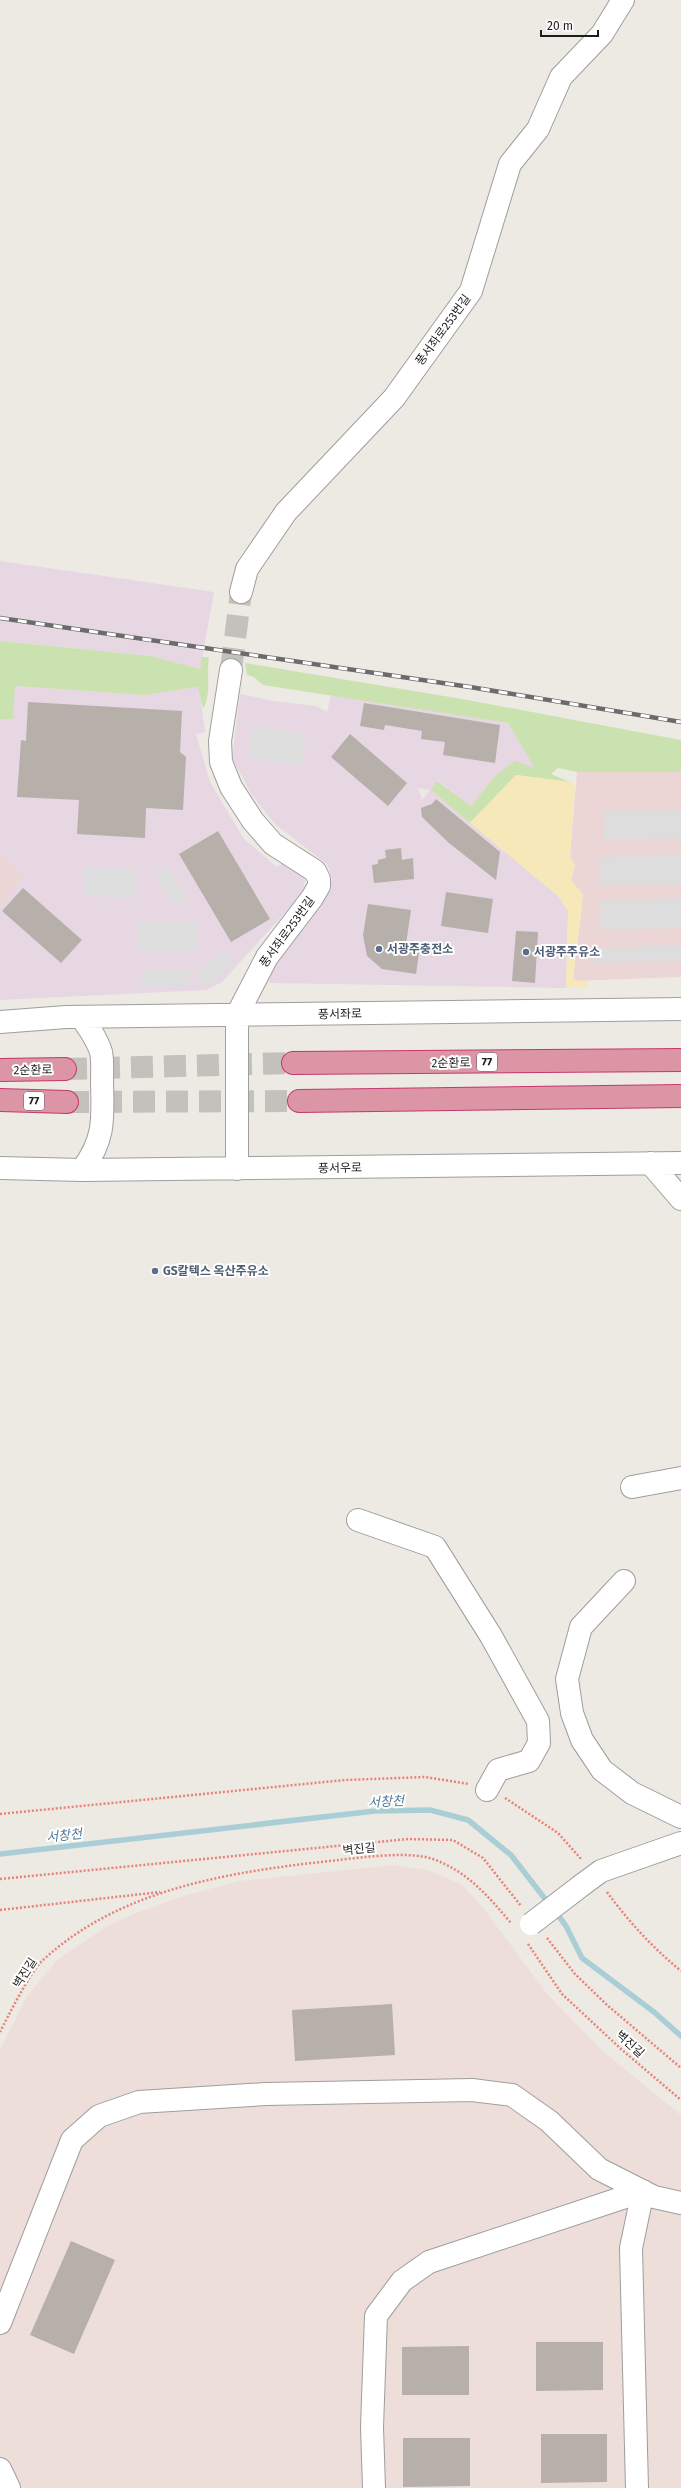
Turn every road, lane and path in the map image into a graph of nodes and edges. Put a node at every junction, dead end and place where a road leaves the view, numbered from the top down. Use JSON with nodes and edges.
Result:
{"nodes":[{"id":1,"x":623,"y":0,"type":"edge"},
{"id":2,"x":241,"y":592,"type":"tunnel mouth"},
{"id":3,"x":231,"y":670,"type":"tunnel mouth"},
{"id":4,"x":681,"y":1009,"type":"edge"},
{"id":5,"x":237,"y":1015,"type":"junction"},
{"id":6,"x":81,"y":1017,"type":"junction"},
{"id":7,"x":0,"y":1022,"type":"edge"},
{"id":8,"x":681,"y":1060,"type":"edge"},
{"id":9,"x":293,"y":1063,"type":"tunnel mouth"},
{"id":10,"x":65,"y":1069,"type":"tunnel mouth"},
{"id":11,"x":0,"y":1070,"type":"edge"},
{"id":12,"x":681,"y":1096,"type":"edge"},
{"id":13,"x":0,"y":1100,"type":"edge"},
{"id":14,"x":299,"y":1101,"type":"tunnel mouth"},
{"id":15,"x":67,"y":1102,"type":"tunnel mouth"},
{"id":16,"x":650,"y":1163,"type":"junction"},
{"id":17,"x":681,"y":1163,"type":"edge"},
{"id":18,"x":0,"y":1168,"type":"edge"},
{"id":19,"x":238,"y":1169,"type":"junction"},
{"id":20,"x":82,"y":1170,"type":"junction"},
{"id":21,"x":681,"y":1200,"type":"edge"},
{"id":22,"x":681,"y":1478,"type":"edge"},
{"id":23,"x":632,"y":1487,"type":"dead end"},
{"id":24,"x":358,"y":1520,"type":"dead end"},
{"id":25,"x":624,"y":1581,"type":"dead end"},
{"id":26,"x":486,"y":1790,"type":"junction"},
{"id":27,"x":0,"y":1814,"type":"edge"},
{"id":28,"x":681,"y":1817,"type":"edge"},
{"id":29,"x":681,"y":1842,"type":"edge"},
{"id":30,"x":0,"y":1879,"type":"edge"},
{"id":31,"x":588,"y":1880,"type":"junction"},
{"id":32,"x":164,"y":1891,"type":"junction"},
{"id":33,"x":0,"y":1910,"type":"edge"},
{"id":34,"x":529,"y":1924,"type":"junction"},
{"id":35,"x":681,"y":1971,"type":"edge"},
{"id":36,"x":0,"y":2032,"type":"edge"},
{"id":37,"x":681,"y":2068,"type":"edge"},
{"id":38,"x":681,"y":2100,"type":"edge"},
{"id":39,"x":643,"y":2191,"type":"junction"},
{"id":40,"x":681,"y":2203,"type":"edge"},
{"id":41,"x":0,"y":2323,"type":"edge"},
{"id":42,"x":0,"y":2469,"type":"edge"},
{"id":43,"x":10,"y":2488,"type":"edge"},
{"id":44,"x":374,"y":2488,"type":"edge"},
{"id":45,"x":637,"y":2488,"type":"edge"}],
"edges":[{"from":1,"to":2,"type":"street","name":"풍서좌로253번길"},
{"from":3,"to":5,"type":"street","name":"풍서좌로253번길"},
{"from":4,"to":5,"type":"street","name":"풍서좌로"},
{"from":5,"to":6,"type":"street","name":"풍서좌로"},
{"from":5,"to":19,"type":"street"},
{"from":6,"to":7,"type":"street","name":"풍서좌로"},
{"from":6,"to":20,"type":"street"},
{"from":8,"to":9,"type":"highway","name":"2순환로","number":"77"},
{"from":10,"to":11,"type":"highway","name":"2순환로"},
{"from":12,"to":14,"type":"highway"},
{"from":13,"to":15,"type":"highway","number":"77"},
{"from":16,"to":17,"type":"street","name":"풍서우로"},
{"from":16,"to":19,"type":"street","name":"풍서우로"},
{"from":16,"to":21,"type":"street"},
{"from":18,"to":20,"type":"street","name":"풍서우로"},
{"from":19,"to":20,"type":"street","name":"풍서우로"},
{"from":22,"to":23,"type":"street"},
{"from":24,"to":26,"type":"street"},
{"from":25,"to":28,"type":"street"},
{"from":26,"to":27,"type":"path"},
{"from":26,"to":31,"type":"path"},
{"from":29,"to":31,"type":"street"},
{"from":30,"to":34,"type":"path"},
{"from":31,"to":34,"type":"street","bridge":true},
{"from":31,"to":35,"type":"path"},
{"from":32,"to":33,"type":"path"},
{"from":32,"to":34,"type":"path","name":"벽진길"},
{"from":32,"to":36,"type":"path","name":"벽진길"},
{"from":34,"to":37,"type":"path"},
{"from":34,"to":38,"type":"path","name":"벽진길"},
{"from":39,"to":40,"type":"street"},
{"from":39,"to":41,"type":"street"},
{"from":39,"to":44,"type":"street"},
{"from":39,"to":45,"type":"street"},
{"from":42,"to":43,"type":"street"}]}
